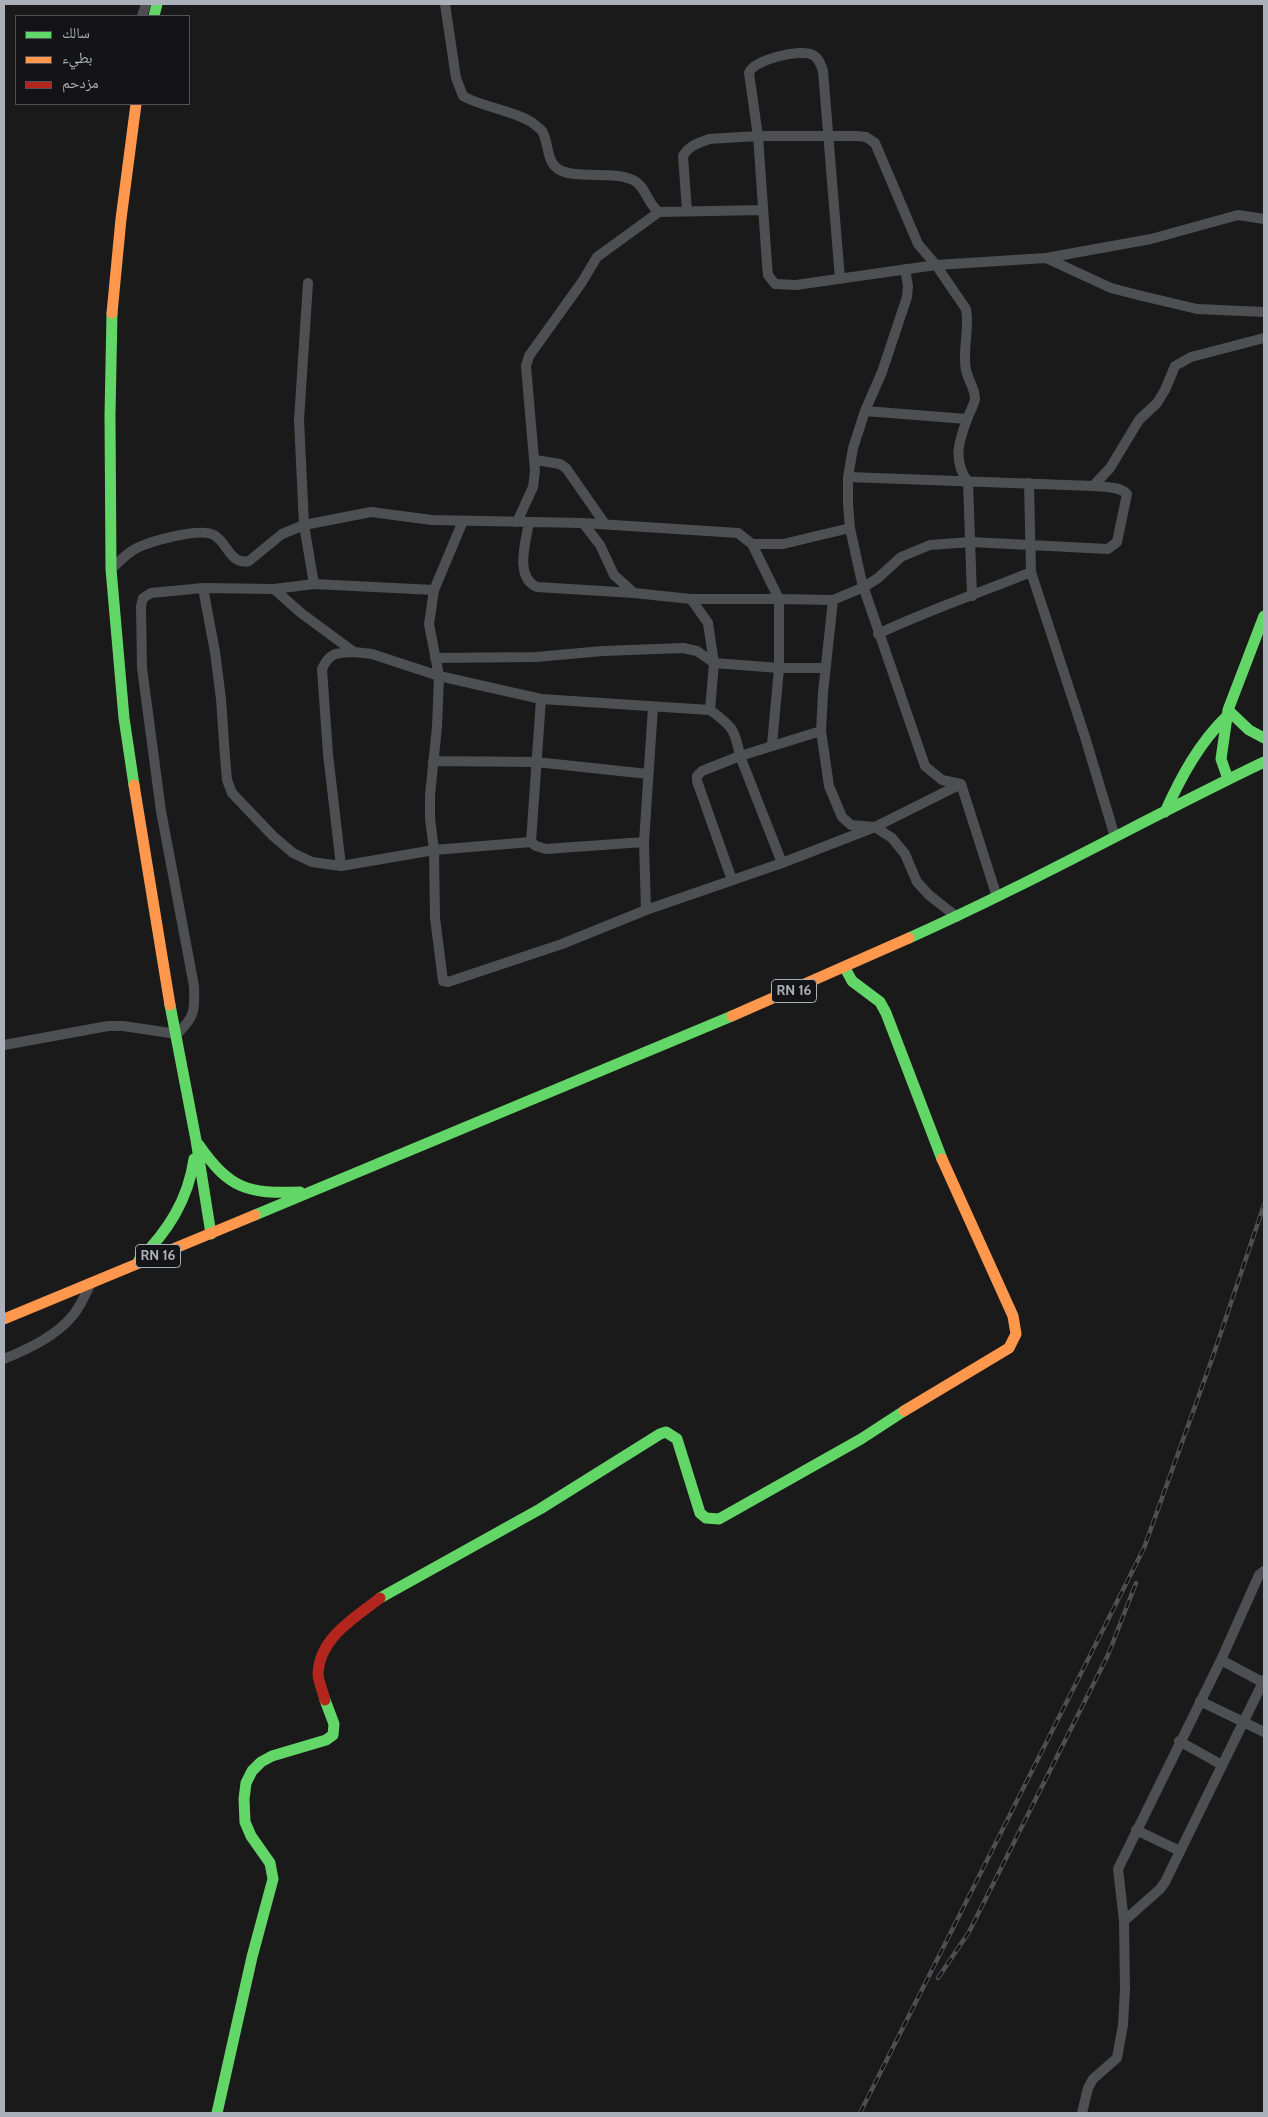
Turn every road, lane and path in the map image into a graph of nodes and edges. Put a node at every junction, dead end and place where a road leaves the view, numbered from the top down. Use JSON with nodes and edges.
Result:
{"nodes":[{"id":1,"x":445,"y":4,"type":"edge"},
{"id":2,"x":136,"y":105,"type":"edge"},
{"id":3,"x":758,"y":136,"type":"junction"},
{"id":4,"x":828,"y":137,"type":"junction"},
{"id":5,"x":763,"y":210,"type":"junction"},
{"id":6,"x":686,"y":211,"type":"junction"},
{"id":7,"x":659,"y":212,"type":"junction"},
{"id":8,"x":1264,"y":219,"type":"edge"},
{"id":9,"x":1046,"y":258,"type":"junction"},
{"id":10,"x":936,"y":265,"type":"junction"},
{"id":11,"x":905,"y":269,"type":"junction"},
{"id":12,"x":840,"y":279,"type":"junction"},
{"id":13,"x":308,"y":283,"type":"dead end"},
{"id":14,"x":1264,"y":312,"type":"edge"},
{"id":15,"x":1264,"y":338,"type":"edge"},
{"id":16,"x":865,"y":411,"type":"junction"},
{"id":17,"x":967,"y":419,"type":"junction"},
{"id":18,"x":535,"y":460,"type":"junction"},
{"id":19,"x":848,"y":477,"type":"junction"},
{"id":20,"x":968,"y":482,"type":"junction"},
{"id":21,"x":1028,"y":483,"type":"junction"},
{"id":22,"x":1093,"y":486,"type":"junction"},
{"id":23,"x":463,"y":521,"type":"junction"},
{"id":24,"x":517,"y":522,"type":"junction"},
{"id":25,"x":529,"y":522,"type":"junction"},
{"id":26,"x":583,"y":523,"type":"junction"},
{"id":27,"x":605,"y":524,"type":"junction"},
{"id":28,"x":304,"y":525,"type":"junction"},
{"id":29,"x":850,"y":528,"type":"junction"},
{"id":30,"x":971,"y":542,"type":"junction"},
{"id":31,"x":752,"y":544,"type":"junction"},
{"id":32,"x":1030,"y":544,"type":"junction"},
{"id":33,"x":111,"y":569,"type":"junction"},
{"id":34,"x":1031,"y":572,"type":"junction"},
{"id":35,"x":314,"y":584,"type":"junction"},
{"id":36,"x":864,"y":587,"type":"junction"},
{"id":37,"x":203,"y":588,"type":"junction"},
{"id":38,"x":274,"y":589,"type":"junction"},
{"id":39,"x":434,"y":590,"type":"junction"},
{"id":40,"x":634,"y":593,"type":"junction"},
{"id":41,"x":972,"y":596,"type":"junction"},
{"id":42,"x":692,"y":599,"type":"junction"},
{"id":43,"x":779,"y":599,"type":"junction"},
{"id":44,"x":833,"y":600,"type":"junction"},
{"id":45,"x":1264,"y":616,"type":"edge"},
{"id":46,"x":878,"y":634,"type":"junction"},
{"id":47,"x":354,"y":652,"type":"junction"},
{"id":48,"x":435,"y":658,"type":"junction"},
{"id":49,"x":714,"y":664,"type":"junction"},
{"id":50,"x":779,"y":668,"type":"junction"},
{"id":51,"x":825,"y":668,"type":"junction"},
{"id":52,"x":439,"y":676,"type":"junction"},
{"id":53,"x":541,"y":699,"type":"junction"},
{"id":54,"x":653,"y":706,"type":"junction"},
{"id":55,"x":710,"y":710,"type":"junction"},
{"id":56,"x":1228,"y":713,"type":"junction"},
{"id":57,"x":821,"y":730,"type":"junction"},
{"id":58,"x":1264,"y":738,"type":"edge"},
{"id":59,"x":772,"y":745,"type":"junction"},
{"id":60,"x":740,"y":756,"type":"junction"},
{"id":61,"x":433,"y":761,"type":"junction"},
{"id":62,"x":536,"y":762,"type":"junction"},
{"id":63,"x":1264,"y":762,"type":"edge"},
{"id":64,"x":648,"y":774,"type":"junction"},
{"id":65,"x":1228,"y":779,"type":"junction"},
{"id":66,"x":961,"y":784,"type":"junction"},
{"id":67,"x":1165,"y":812,"type":"junction"},
{"id":68,"x":876,"y":827,"type":"junction"},
{"id":69,"x":1115,"y":836,"type":"junction"},
{"id":70,"x":531,"y":842,"type":"junction"},
{"id":71,"x":644,"y":842,"type":"junction"},
{"id":72,"x":434,"y":850,"type":"junction"},
{"id":73,"x":782,"y":863,"type":"junction"},
{"id":74,"x":341,"y":866,"type":"junction"},
{"id":75,"x":732,"y":880,"type":"junction"},
{"id":76,"x":997,"y":897,"type":"junction"},
{"id":77,"x":646,"y":910,"type":"junction"},
{"id":78,"x":957,"y":917,"type":"junction"},
{"id":79,"x":845,"y":968,"type":"junction"},
{"id":80,"x":177,"y":1034,"type":"junction"},
{"id":81,"x":4,"y":1045,"type":"edge"},
{"id":82,"x":196,"y":1139,"type":"junction"},
{"id":83,"x":312,"y":1192,"type":"junction"},
{"id":84,"x":211,"y":1234,"type":"junction"},
{"id":85,"x":134,"y":1265,"type":"junction"},
{"id":86,"x":91,"y":1283,"type":"junction"},
{"id":87,"x":4,"y":1319,"type":"edge"},
{"id":88,"x":4,"y":1359,"type":"edge"},
{"id":89,"x":1264,"y":1571,"type":"edge"},
{"id":90,"x":1221,"y":1660,"type":"junction"},
{"id":91,"x":1264,"y":1682,"type":"edge"},
{"id":92,"x":1200,"y":1701,"type":"junction"},
{"id":93,"x":1244,"y":1721,"type":"junction"},
{"id":94,"x":1264,"y":1732,"type":"edge"},
{"id":95,"x":1179,"y":1741,"type":"junction"},
{"id":96,"x":1222,"y":1765,"type":"junction"},
{"id":97,"x":1136,"y":1830,"type":"junction"},
{"id":98,"x":1180,"y":1851,"type":"junction"},
{"id":99,"x":1124,"y":1921,"type":"junction"},
{"id":100,"x":217,"y":2113,"type":"edge"},
{"id":101,"x":1082,"y":2113,"type":"edge"}],
"edges":[{"from":1,"to":7,"type":"street"},
{"from":2,"to":33,"type":"main road"},
{"from":3,"to":4,"type":"street"},
{"from":3,"to":4,"type":"street"},
{"from":3,"to":5,"type":"street"},
{"from":3,"to":6,"type":"street"},
{"from":4,"to":10,"type":"street"},
{"from":4,"to":12,"type":"street"},
{"from":5,"to":6,"type":"street"},
{"from":5,"to":12,"type":"street"},
{"from":6,"to":7,"type":"street"},
{"from":7,"to":18,"type":"street"},
{"from":8,"to":9,"type":"street"},
{"from":9,"to":10,"type":"street"},
{"from":9,"to":14,"type":"street"},
{"from":10,"to":11,"type":"street"},
{"from":10,"to":17,"type":"street"},
{"from":11,"to":12,"type":"street"},
{"from":11,"to":16,"type":"street"},
{"from":13,"to":28,"type":"street"},
{"from":15,"to":22,"type":"street"},
{"from":16,"to":17,"type":"street"},
{"from":16,"to":19,"type":"street"},
{"from":17,"to":20,"type":"street"},
{"from":18,"to":24,"type":"street"},
{"from":18,"to":27,"type":"street"},
{"from":19,"to":20,"type":"street"},
{"from":19,"to":29,"type":"street"},
{"from":20,"to":21,"type":"street"},
{"from":20,"to":30,"type":"street"},
{"from":21,"to":22,"type":"street"},
{"from":21,"to":32,"type":"street"},
{"from":22,"to":32,"type":"street"},
{"from":23,"to":24,"type":"street"},
{"from":23,"to":28,"type":"street"},
{"from":23,"to":39,"type":"street"},
{"from":24,"to":25,"type":"street"},
{"from":25,"to":26,"type":"street"},
{"from":25,"to":40,"type":"street"},
{"from":26,"to":27,"type":"street"},
{"from":26,"to":40,"type":"street"},
{"from":27,"to":31,"type":"street"},
{"from":28,"to":33,"type":"street"},
{"from":28,"to":35,"type":"street"},
{"from":29,"to":31,"type":"street"},
{"from":29,"to":36,"type":"street"},
{"from":30,"to":32,"type":"street"},
{"from":30,"to":36,"type":"street"},
{"from":30,"to":41,"type":"street"},
{"from":31,"to":43,"type":"street"},
{"from":32,"to":34,"type":"street"},
{"from":33,"to":80,"type":"main road"},
{"from":34,"to":41,"type":"street"},
{"from":34,"to":69,"type":"street"},
{"from":35,"to":38,"type":"street"},
{"from":35,"to":39,"type":"street"},
{"from":36,"to":44,"type":"street"},
{"from":36,"to":46,"type":"street"},
{"from":37,"to":38,"type":"street"},
{"from":37,"to":74,"type":"street"},
{"from":37,"to":80,"type":"street"},
{"from":38,"to":47,"type":"street"},
{"from":39,"to":48,"type":"street"},
{"from":40,"to":42,"type":"street"},
{"from":41,"to":46,"type":"street"},
{"from":42,"to":43,"type":"street"},
{"from":42,"to":49,"type":"street"},
{"from":43,"to":44,"type":"street"},
{"from":43,"to":50,"type":"street"},
{"from":44,"to":51,"type":"street"},
{"from":45,"to":56,"type":"main road"},
{"from":46,"to":66,"type":"street"},
{"from":47,"to":52,"type":"street"},
{"from":47,"to":74,"type":"street"},
{"from":48,"to":49,"type":"street"},
{"from":48,"to":52,"type":"street"},
{"from":49,"to":50,"type":"street"},
{"from":49,"to":55,"type":"street"},
{"from":50,"to":51,"type":"street"},
{"from":50,"to":59,"type":"street"},
{"from":51,"to":57,"type":"street"},
{"from":52,"to":53,"type":"street"},
{"from":52,"to":61,"type":"street"},
{"from":53,"to":54,"type":"street"},
{"from":53,"to":62,"type":"street"},
{"from":54,"to":55,"type":"street"},
{"from":54,"to":64,"type":"street"},
{"from":55,"to":60,"type":"street"},
{"from":56,"to":58,"type":"main road"},
{"from":56,"to":65,"type":"main road"},
{"from":56,"to":67,"type":"main road"},
{"from":57,"to":59,"type":"street"},
{"from":57,"to":68,"type":"street"},
{"from":59,"to":60,"type":"street"},
{"from":60,"to":73,"type":"street"},
{"from":60,"to":75,"type":"street"},
{"from":61,"to":62,"type":"street"},
{"from":61,"to":72,"type":"street"},
{"from":62,"to":64,"type":"street"},
{"from":62,"to":70,"type":"street"},
{"from":63,"to":65,"type":"main road","number":"RN 16"},
{"from":64,"to":71,"type":"street"},
{"from":65,"to":67,"type":"main road","number":"RN 16"},
{"from":66,"to":68,"type":"street"},
{"from":66,"to":76,"type":"street"},
{"from":67,"to":69,"type":"main road","number":"RN 16"},
{"from":68,"to":73,"type":"street"},
{"from":68,"to":78,"type":"street"},
{"from":69,"to":76,"type":"main road","number":"RN 16"},
{"from":70,"to":71,"type":"street"},
{"from":70,"to":72,"type":"street"},
{"from":71,"to":77,"type":"street"},
{"from":72,"to":74,"type":"street"},
{"from":72,"to":77,"type":"street"},
{"from":73,"to":75,"type":"street"},
{"from":75,"to":77,"type":"street"},
{"from":76,"to":78,"type":"main road","number":"RN 16"},
{"from":78,"to":79,"type":"main road","number":"RN 16"},
{"from":79,"to":83,"type":"main road","number":"RN 16"},
{"from":79,"to":100,"type":"main road"},
{"from":80,"to":81,"type":"street"},
{"from":80,"to":82,"type":"main road"},
{"from":82,"to":83,"type":"main road"},
{"from":82,"to":84,"type":"main road"},
{"from":82,"to":85,"type":"main road"},
{"from":83,"to":84,"type":"main road","number":"RN 16"},
{"from":84,"to":85,"type":"main road","number":"RN 16"},
{"from":85,"to":86,"type":"main road","number":"RN 16"},
{"from":86,"to":87,"type":"main road","number":"RN 16"},
{"from":86,"to":88,"type":"street"},
{"from":89,"to":90,"type":"street"},
{"from":90,"to":91,"type":"street"},
{"from":90,"to":92,"type":"street"},
{"from":91,"to":93,"type":"street"},
{"from":92,"to":93,"type":"street"},
{"from":92,"to":95,"type":"street"},
{"from":93,"to":94,"type":"street"},
{"from":93,"to":96,"type":"street"},
{"from":95,"to":96,"type":"street"},
{"from":95,"to":97,"type":"street"},
{"from":96,"to":98,"type":"street"},
{"from":97,"to":98,"type":"street"},
{"from":97,"to":99,"type":"street"},
{"from":98,"to":99,"type":"street"},
{"from":99,"to":101,"type":"street"}]}
